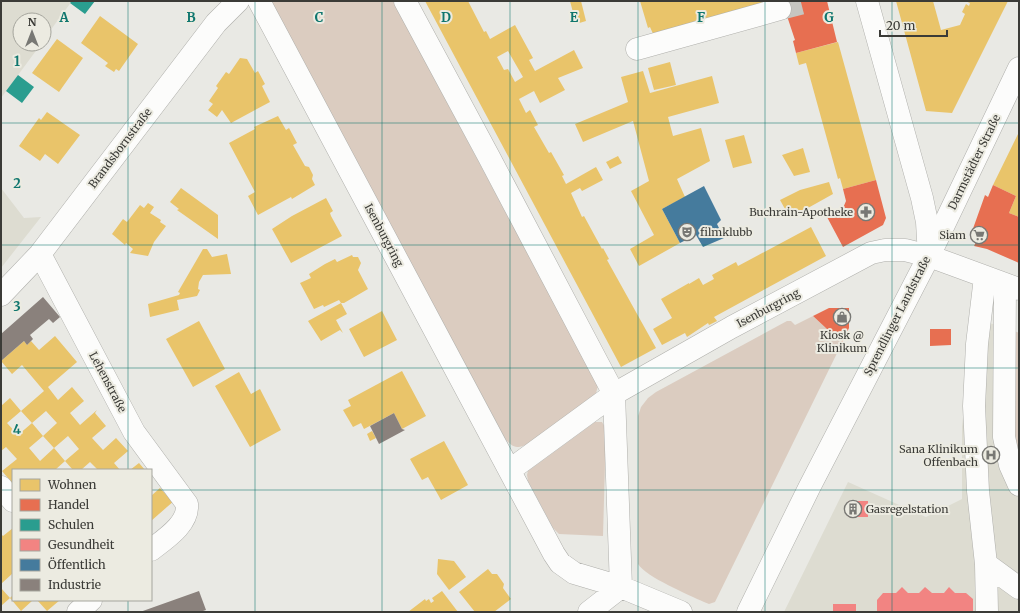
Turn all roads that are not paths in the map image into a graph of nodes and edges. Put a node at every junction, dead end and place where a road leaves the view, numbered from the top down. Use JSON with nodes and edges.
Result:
{"nodes":[{"id":1,"x":238,"y":1,"type":"edge"},
{"id":2,"x":259,"y":1,"type":"edge"},
{"id":3,"x":405,"y":1,"type":"edge"},
{"id":4,"x":867,"y":1,"type":"edge"},
{"id":5,"x":780,"y":9,"type":"tunnel mouth"},
{"id":6,"x":638,"y":49,"type":"dead end"},
{"id":7,"x":1019,"y":68,"type":"edge"},
{"id":8,"x":40,"y":254,"type":"junction"},
{"id":9,"x":929,"y":256,"type":"junction"},
{"id":10,"x":1003,"y":283,"type":"edge"},
{"id":11,"x":1,"y":295,"type":"edge"},
{"id":12,"x":614,"y":394,"type":"junction"},
{"id":13,"x":510,"y":470,"type":"junction"},
{"id":14,"x":1019,"y":485,"type":"edge"},
{"id":15,"x":1,"y":487,"type":"edge"},
{"id":16,"x":12,"y":500,"type":"edge"},
{"id":17,"x":152,"y":549,"type":"edge"},
{"id":18,"x":986,"y":564,"type":"junction"},
{"id":19,"x":621,"y":588,"type":"junction"},
{"id":20,"x":1019,"y":588,"type":"edge"},
{"id":21,"x":90,"y":601,"type":"edge"},
{"id":22,"x":78,"y":612,"type":"edge"},
{"id":23,"x":589,"y":612,"type":"edge"},
{"id":24,"x":681,"y":612,"type":"edge"},
{"id":25,"x":748,"y":612,"type":"edge"},
{"id":26,"x":987,"y":612,"type":"edge"}],
"edges":[{"from":1,"to":8,"type":"street","name":"Brandsbornstraße"},
{"from":2,"to":13,"type":"street","name":"Isenburgring"},
{"from":3,"to":12,"type":"street"},
{"from":4,"to":9,"type":"street","name":"Sprendlinger Landstraße"},
{"from":5,"to":6,"type":"street"},
{"from":7,"to":9,"type":"street","name":"Darmstädter Straße"},
{"from":8,"to":11,"type":"street","name":"Brandsbornstraße"},
{"from":8,"to":17,"type":"street","name":"Lehenstraße"},
{"from":9,"to":10,"type":"street","name":"Isenburgring"},
{"from":9,"to":12,"type":"street","name":"Isenburgring"},
{"from":9,"to":25,"type":"street","name":"Sprendlinger Landstraße"},
{"from":10,"to":14,"type":"street"},
{"from":10,"to":18,"type":"street"},
{"from":12,"to":13,"type":"street","name":"Isenburgring"},
{"from":12,"to":19,"type":"street"},
{"from":13,"to":19,"type":"street","name":"Isenburgring"},
{"from":15,"to":16,"type":"street"},
{"from":18,"to":20,"type":"street"},
{"from":18,"to":26,"type":"street"},
{"from":19,"to":23,"type":"street"},
{"from":19,"to":24,"type":"street","name":"Isenburgring"},
{"from":21,"to":22,"type":"street"}]}
